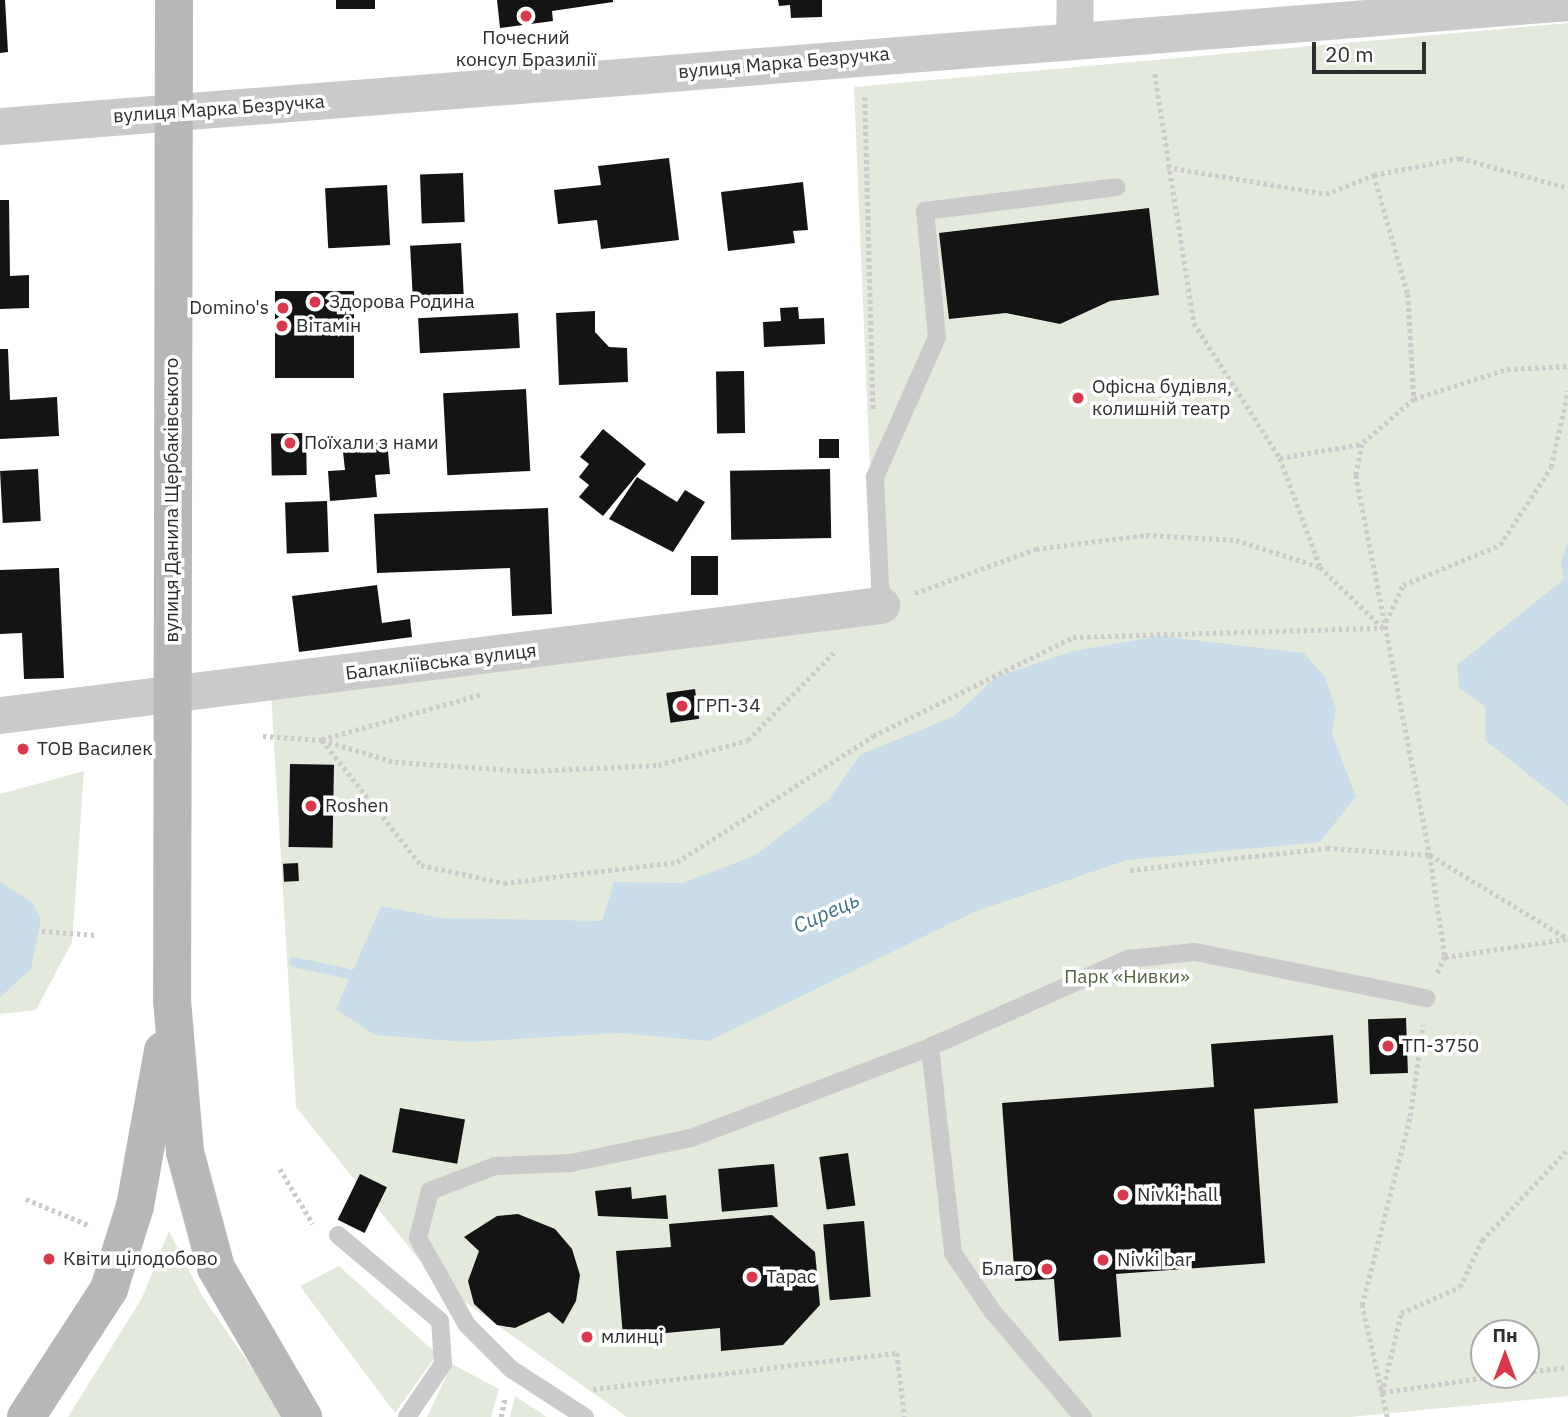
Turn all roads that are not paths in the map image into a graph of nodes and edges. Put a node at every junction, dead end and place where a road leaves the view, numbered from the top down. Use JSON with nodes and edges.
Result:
{"nodes":[{"id":1,"x":174,"y":0,"type":"edge"},
{"id":2,"x":1075,"y":0,"type":"edge"},
{"id":3,"x":1568,"y":2,"type":"edge"},
{"id":4,"x":1074,"y":39,"type":"junction"},
{"id":5,"x":174,"y":114,"type":"junction"},
{"id":6,"x":0,"y":126,"type":"edge"},
{"id":7,"x":1116,"y":187,"type":"dead end"},
{"id":8,"x":881,"y":605,"type":"joint"},
{"id":9,"x":172,"y":696,"type":"junction"},
{"id":10,"x":0,"y":715,"type":"edge"},
{"id":11,"x":1426,"y":998,"type":"road end"},
{"id":12,"x":172,"y":1000,"type":"junction"},
{"id":13,"x":930,"y":1046,"type":"junction"},
{"id":14,"x":338,"y":1235,"type":"dead end"},
{"id":15,"x":26,"y":1417,"type":"edge"},
{"id":16,"x":303,"y":1417,"type":"edge"},
{"id":17,"x":407,"y":1417,"type":"edge"},
{"id":18,"x":585,"y":1417,"type":"edge"},
{"id":19,"x":1083,"y":1417,"type":"edge"}],
"edges":[{"from":1,"to":5,"type":"main road","name":"вулиця Данила Щербаківського"},
{"from":2,"to":4,"type":"street"},
{"from":3,"to":4,"type":"street","name":"вулиця Марка Безручка"},
{"from":4,"to":5,"type":"street","name":"вулиця Марка Безручка"},
{"from":5,"to":6,"type":"street","name":"вулиця Марка Безручка"},
{"from":5,"to":9,"type":"main road","name":"вулиця Данила Щербаківського"},
{"from":7,"to":8,"type":"lane"},
{"from":8,"to":9,"type":"street","name":"Балакліївська вулиця"},
{"from":9,"to":10,"type":"street","name":"Балакліївська вулиця"},
{"from":9,"to":12,"type":"main road","name":"вулиця Данила Щербаківського"},
{"from":11,"to":13,"type":"lane"},
{"from":12,"to":15,"type":"main road","name":"вулиця Данила Щербаківського"},
{"from":12,"to":16,"type":"main road","name":"вулиця Данила Щербаківського"},
{"from":13,"to":18,"type":"lane"},
{"from":13,"to":19,"type":"lane"},
{"from":14,"to":17,"type":"lane"}]}
